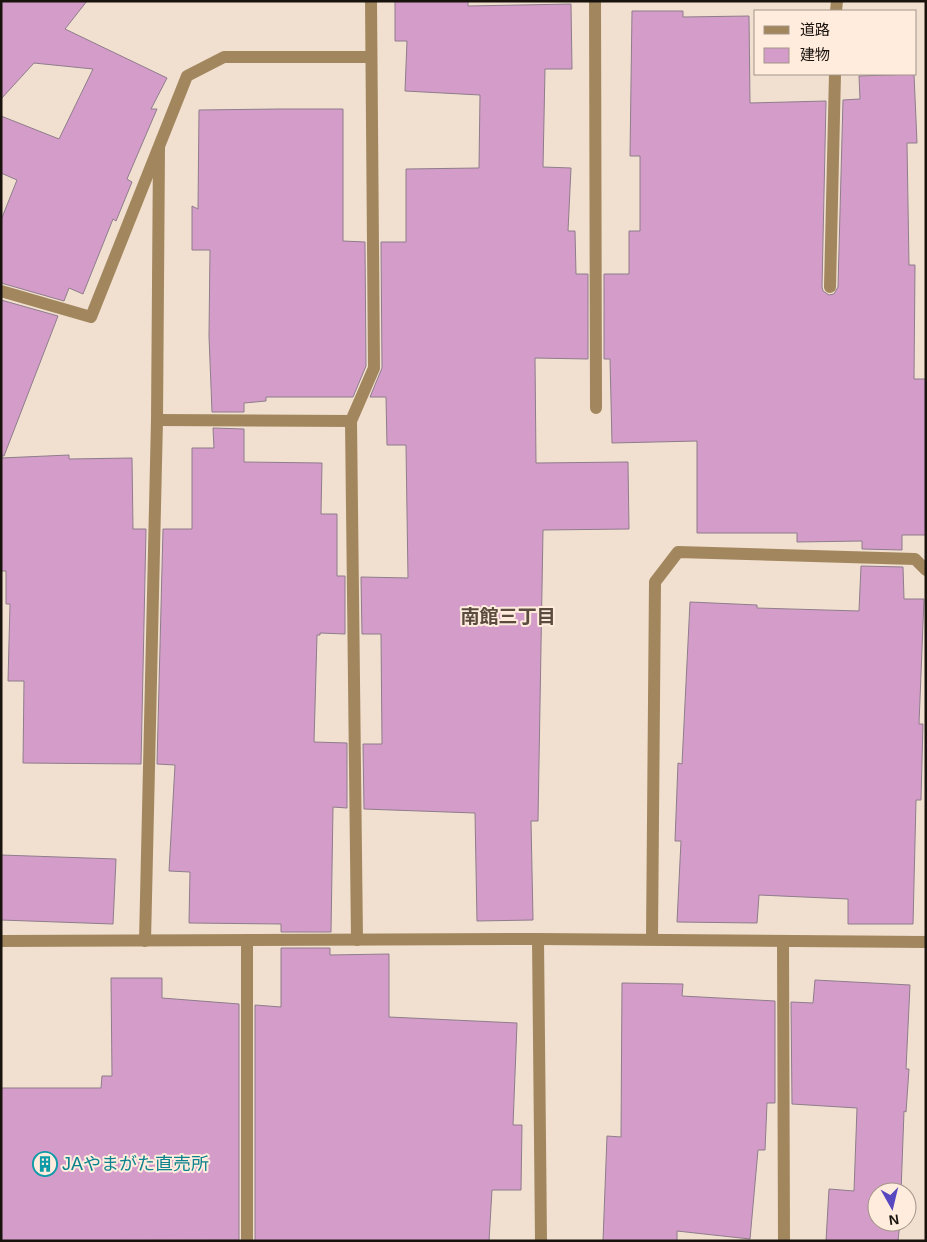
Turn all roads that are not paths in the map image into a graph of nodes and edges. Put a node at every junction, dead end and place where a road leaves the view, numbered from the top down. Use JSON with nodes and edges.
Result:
{"nodes":[{"id":1,"x":371,"y":1,"type":"edge"},
{"id":2,"x":595,"y":1,"type":"edge"},
{"id":3,"x":370,"y":57,"type":"junction"},
{"id":4,"x":835,"y":75,"type":"edge"},
{"id":5,"x":159,"y":148,"type":"junction"},
{"id":6,"x":830,"y":288,"type":"dead end"},
{"id":7,"x":1,"y":291,"type":"edge"},
{"id":8,"x":596,"y":408,"type":"dead end"},
{"id":9,"x":157,"y":420,"type":"junction"},
{"id":10,"x":351,"y":421,"type":"junction"},
{"id":11,"x":926,"y":570,"type":"edge"},
{"id":12,"x":538,"y":939,"type":"junction"},
{"id":13,"x":652,"y":939,"type":"junction"},
{"id":14,"x":247,"y":940,"type":"junction"},
{"id":15,"x":356,"y":940,"type":"junction"},
{"id":16,"x":1,"y":941,"type":"edge"},
{"id":17,"x":145,"y":941,"type":"junction"},
{"id":18,"x":783,"y":942,"type":"junction"},
{"id":19,"x":926,"y":942,"type":"edge"},
{"id":20,"x":247,"y":1241,"type":"edge"},
{"id":21,"x":541,"y":1241,"type":"edge"},
{"id":22,"x":784,"y":1241,"type":"edge"}],
"edges":[{"from":1,"to":3,"type":"street"},
{"from":2,"to":8,"type":"street"},
{"from":3,"to":5,"type":"street"},
{"from":3,"to":10,"type":"street"},
{"from":4,"to":6,"type":"street"},
{"from":5,"to":7,"type":"street"},
{"from":5,"to":9,"type":"street"},
{"from":9,"to":10,"type":"street"},
{"from":9,"to":17,"type":"street"},
{"from":10,"to":15,"type":"street"},
{"from":11,"to":13,"type":"street"},
{"from":12,"to":13,"type":"street"},
{"from":12,"to":15,"type":"street"},
{"from":12,"to":21,"type":"street"},
{"from":13,"to":18,"type":"street"},
{"from":14,"to":15,"type":"street"},
{"from":14,"to":17,"type":"street"},
{"from":14,"to":20,"type":"street"},
{"from":16,"to":17,"type":"street"},
{"from":18,"to":19,"type":"street"},
{"from":18,"to":22,"type":"street"}]}
